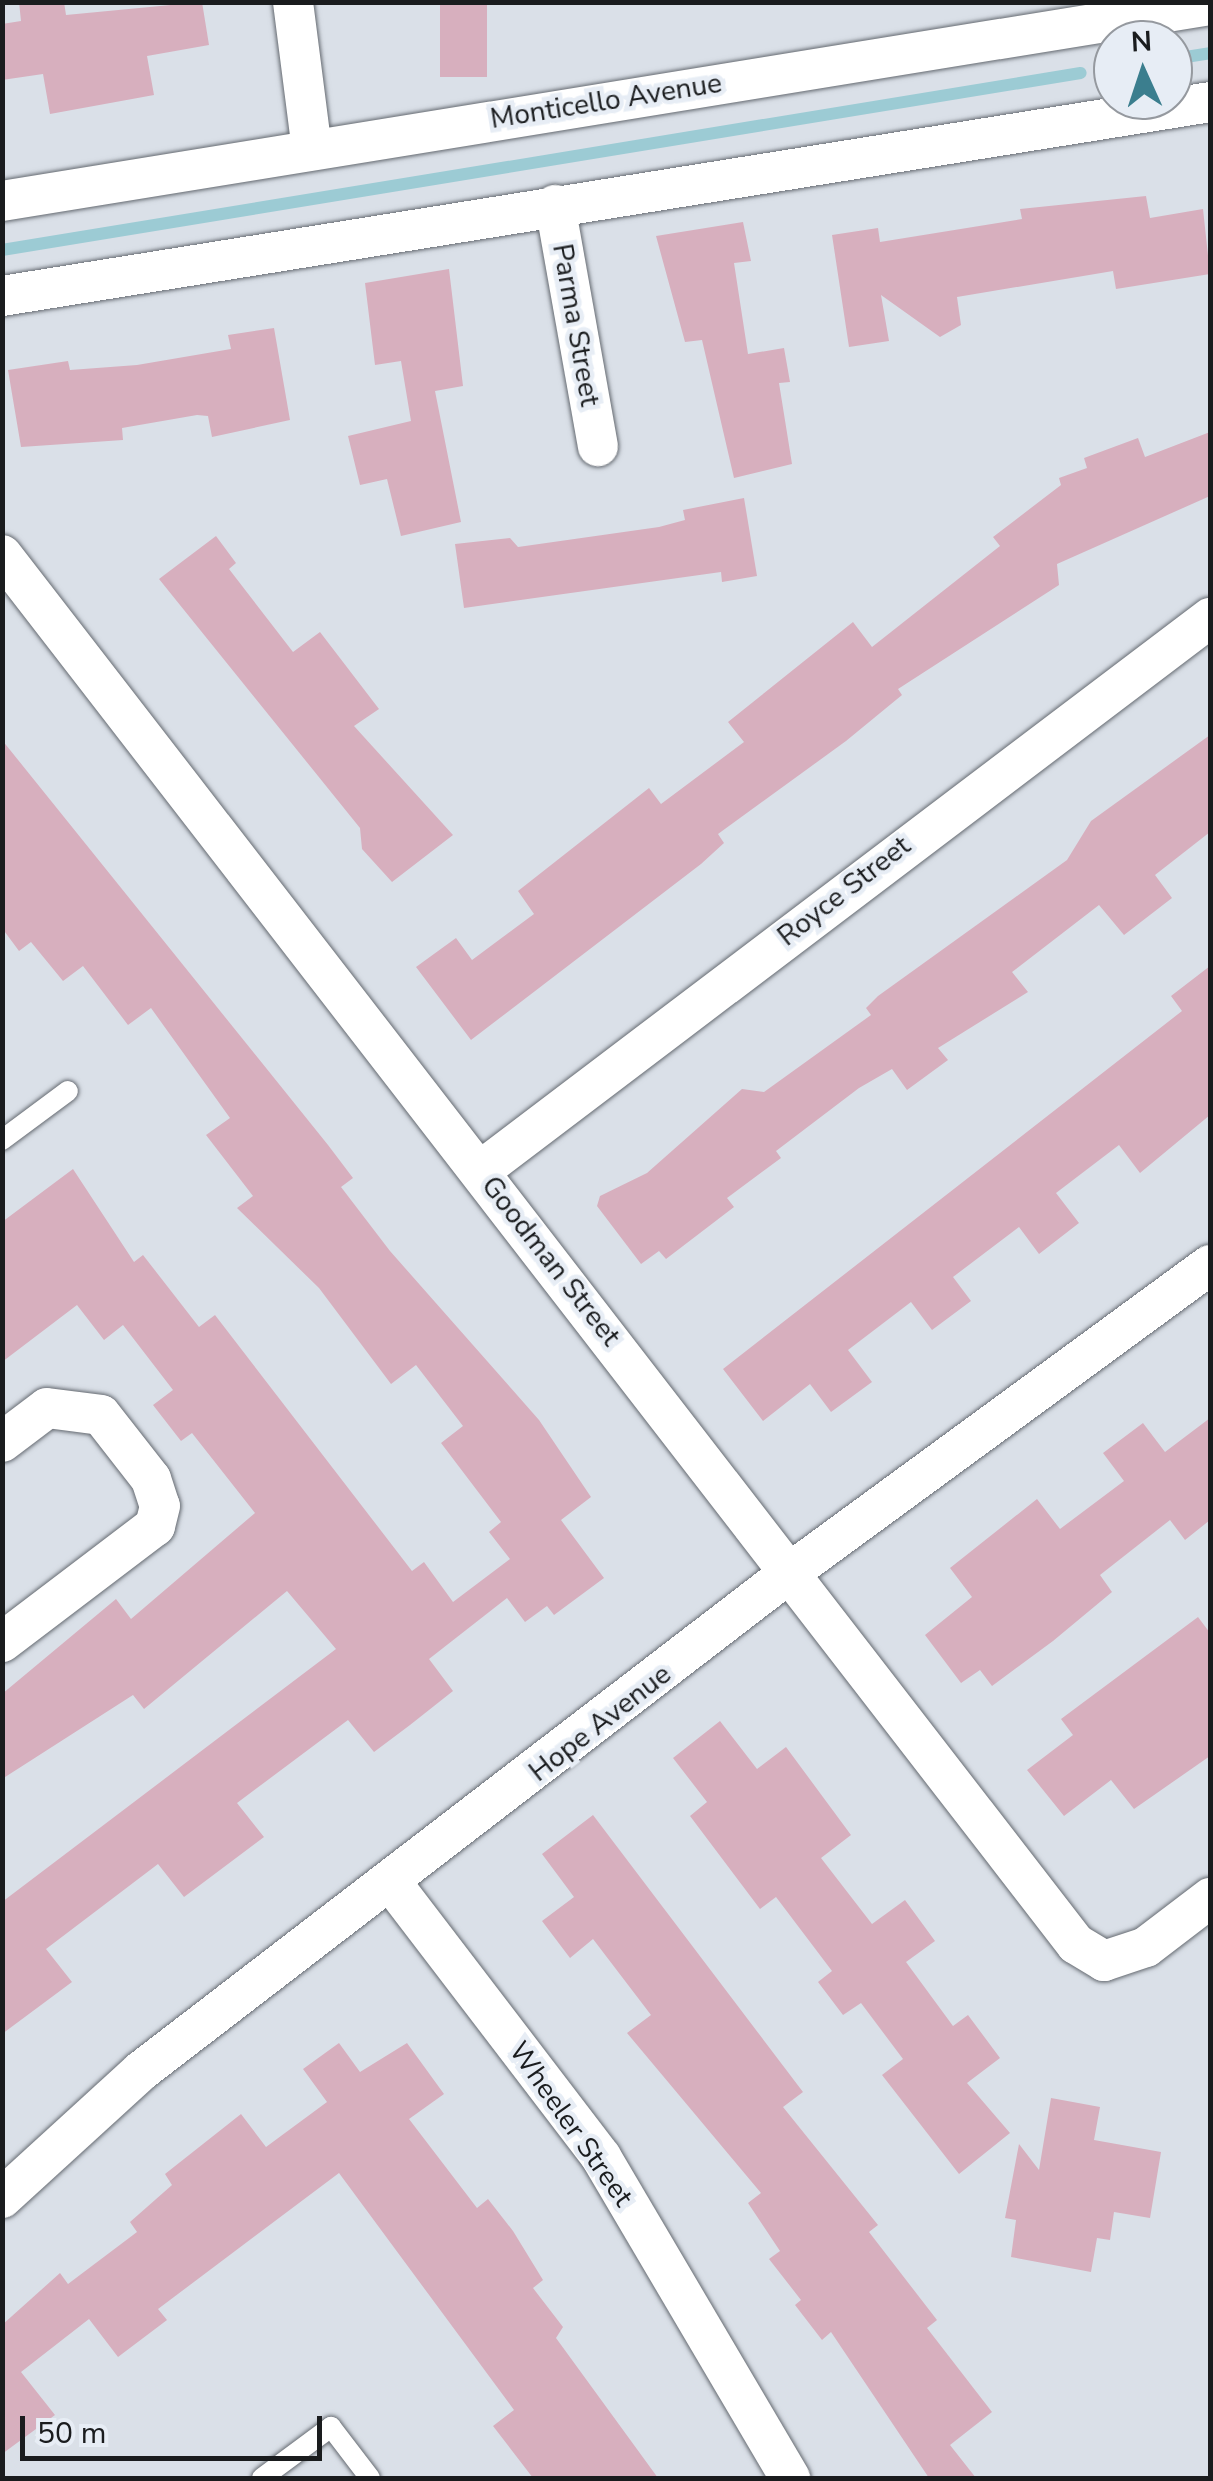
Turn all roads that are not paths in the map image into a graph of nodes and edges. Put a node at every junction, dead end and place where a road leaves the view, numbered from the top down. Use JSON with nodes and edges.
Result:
{"nodes":[{"id":1,"x":293,"y":2,"type":"edge"},
{"id":2,"x":1210,"y":6,"type":"edge"},
{"id":3,"x":1118,"y":20,"type":"edge"},
{"id":4,"x":1093,"y":24,"type":"edge"},
{"id":5,"x":1093,"y":112,"type":"edge"},
{"id":6,"x":312,"y":150,"type":"junction"},
{"id":7,"x":2,"y":201,"type":"edge"},
{"id":8,"x":555,"y":205,"type":"junction"},
{"id":9,"x":2,"y":296,"type":"edge"},
{"id":10,"x":598,"y":446,"type":"dead end"},
{"id":11,"x":2,"y":555,"type":"edge"},
{"id":12,"x":1210,"y":618,"type":"edge"},
{"id":13,"x":68,"y":1091,"type":"dead end"},
{"id":14,"x":2,"y":1140,"type":"edge"},
{"id":15,"x":480,"y":1171,"type":"junction"},
{"id":16,"x":1210,"y":1265,"type":"edge"},
{"id":17,"x":2,"y":1442,"type":"edge"},
{"id":18,"x":792,"y":1572,"type":"junction"},
{"id":19,"x":2,"y":1642,"type":"edge"},
{"id":20,"x":394,"y":1886,"type":"junction"},
{"id":21,"x":1210,"y":1898,"type":"edge"},
{"id":22,"x":2,"y":2198,"type":"edge"},
{"id":23,"x":262,"y":2478,"type":"edge"},
{"id":24,"x":370,"y":2478,"type":"edge"},
{"id":25,"x":790,"y":2478,"type":"edge"}],
"edges":[{"from":1,"to":6,"type":"street"},
{"from":2,"to":3,"type":"street","name":"Monticello Avenue"},
{"from":4,"to":6,"type":"street","name":"Monticello Avenue"},
{"from":5,"to":8,"type":"street"},
{"from":6,"to":7,"type":"street","name":"Monticello Avenue"},
{"from":8,"to":9,"type":"street"},
{"from":8,"to":10,"type":"street","name":"Parma Street"},
{"from":11,"to":15,"type":"street","name":"Goodman Street"},
{"from":12,"to":15,"type":"street","name":"Royce Street"},
{"from":13,"to":14,"type":"lane"},
{"from":15,"to":18,"type":"street","name":"Goodman Street"},
{"from":16,"to":18,"type":"street","name":"Hope Avenue"},
{"from":17,"to":19,"type":"street"},
{"from":18,"to":20,"type":"street","name":"Hope Avenue"},
{"from":18,"to":21,"type":"street","name":"Goodman Street"},
{"from":20,"to":22,"type":"street","name":"Hope Avenue"},
{"from":20,"to":25,"type":"street","name":"Wheeler Street"},
{"from":23,"to":24,"type":"lane"}]}
